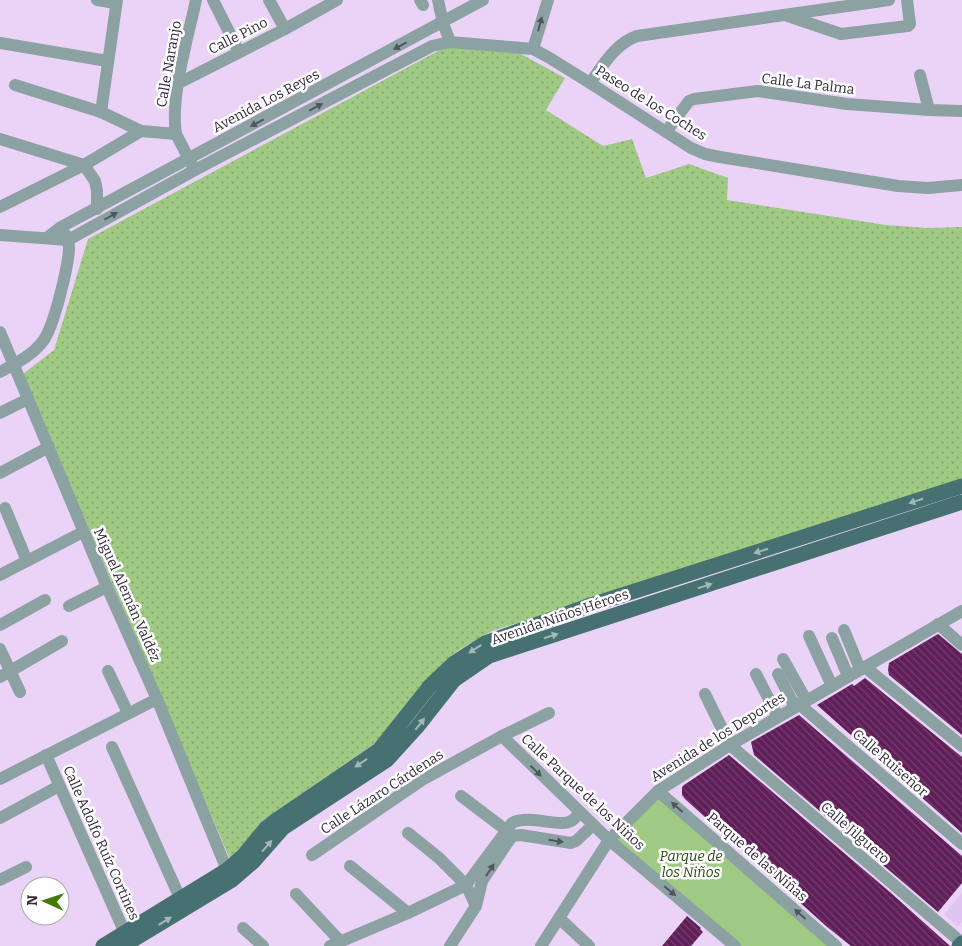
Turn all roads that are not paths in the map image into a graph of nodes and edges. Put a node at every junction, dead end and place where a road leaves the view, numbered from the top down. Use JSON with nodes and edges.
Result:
{"nodes":[{"id":1,"x":97,"y":0,"type":"edge"},
{"id":2,"x":196,"y":0,"type":"edge"},
{"id":3,"x":213,"y":0,"type":"edge"},
{"id":4,"x":269,"y":0,"type":"edge"},
{"id":5,"x":438,"y":0,"type":"edge"},
{"id":6,"x":483,"y":0,"type":"edge"},
{"id":7,"x":548,"y":0,"type":"edge"},
{"id":8,"x":889,"y":0,"type":"edge"},
{"id":9,"x":907,"y":0,"type":"edge"},
{"id":10,"x":332,"y":1,"type":"edge"},
{"id":11,"x":116,"y":2,"type":"edge"},
{"id":12,"x":783,"y":14,"type":"junction"},
{"id":13,"x":443,"y":23,"type":"junction"},
{"id":14,"x":285,"y":29,"type":"junction"},
{"id":15,"x":450,"y":42,"type":"junction"},
{"id":16,"x":0,"y":43,"type":"edge"},
{"id":17,"x":533,"y":49,"type":"junction"},
{"id":18,"x":239,"y":52,"type":"junction"},
{"id":19,"x":107,"y":61,"type":"junction"},
{"id":20,"x":920,"y":75,"type":"dead end"},
{"id":21,"x":179,"y":83,"type":"junction"},
{"id":22,"x":590,"y":83,"type":"junction"},
{"id":23,"x":15,"y":85,"type":"dead end"},
{"id":24,"x":930,"y":110,"type":"junction"},
{"id":25,"x":962,"y":111,"type":"edge"},
{"id":26,"x":101,"y":112,"type":"junction"},
{"id":27,"x":141,"y":132,"type":"junction"},
{"id":28,"x":666,"y":132,"type":"junction"},
{"id":29,"x":176,"y":134,"type":"junction"},
{"id":30,"x":0,"y":139,"type":"edge"},
{"id":31,"x":84,"y":165,"type":"junction"},
{"id":32,"x":192,"y":165,"type":"junction"},
{"id":33,"x":962,"y":186,"type":"edge"},
{"id":34,"x":0,"y":207,"type":"edge"},
{"id":35,"x":98,"y":209,"type":"junction"},
{"id":36,"x":61,"y":227,"type":"junction"},
{"id":37,"x":0,"y":235,"type":"edge"},
{"id":38,"x":48,"y":237,"type":"junction"},
{"id":39,"x":68,"y":240,"type":"junction"},
{"id":40,"x":0,"y":332,"type":"edge"},
{"id":41,"x":14,"y":365,"type":"junction"},
{"id":42,"x":0,"y":372,"type":"edge"},
{"id":43,"x":28,"y":399,"type":"junction"},
{"id":44,"x":0,"y":414,"type":"edge"},
{"id":45,"x":49,"y":447,"type":"junction"},
{"id":46,"x":0,"y":473,"type":"edge"},
{"id":47,"x":962,"y":486,"type":"edge"},
{"id":48,"x":962,"y":502,"type":"edge"},
{"id":49,"x":5,"y":508,"type":"dead end"},
{"id":50,"x":84,"y":532,"type":"junction"},
{"id":51,"x":27,"y":561,"type":"junction"},
{"id":52,"x":0,"y":575,"type":"edge"},
{"id":53,"x":107,"y":587,"type":"junction"},
{"id":54,"x":45,"y":600,"type":"dead end"},
{"id":55,"x":69,"y":606,"type":"dead end"},
{"id":56,"x":585,"y":607,"type":"junction"},
{"id":57,"x":962,"y":611,"type":"edge"},
{"id":58,"x":591,"y":623,"type":"junction"},
{"id":59,"x":938,"y":624,"type":"junction"},
{"id":60,"x":0,"y":625,"type":"edge"},
{"id":61,"x":844,"y":630,"type":"dead end"},
{"id":62,"x":809,"y":636,"type":"dead end"},
{"id":63,"x":832,"y":638,"type":"dead end"},
{"id":64,"x":62,"y":641,"type":"dead end"},
{"id":65,"x":962,"y":645,"type":"edge"},
{"id":66,"x":0,"y":649,"type":"edge"},
{"id":67,"x":783,"y":659,"type":"dead end"},
{"id":68,"x":863,"y":668,"type":"junction"},
{"id":69,"x":108,"y":671,"type":"dead end"},
{"id":70,"x":5,"y":674,"type":"edge"},
{"id":71,"x":756,"y":674,"type":"dead end"},
{"id":72,"x":778,"y":674,"type":"dead end"},
{"id":73,"x":848,"y":676,"type":"junction"},
{"id":74,"x":832,"y":686,"type":"junction"},
{"id":75,"x":20,"y":692,"type":"dead end"},
{"id":76,"x":706,"y":694,"type":"dead end"},
{"id":77,"x":157,"y":699,"type":"junction"},
{"id":78,"x":800,"y":704,"type":"junction"},
{"id":79,"x":128,"y":713,"type":"junction"},
{"id":80,"x":549,"y":713,"type":"dead end"},
{"id":81,"x":778,"y":717,"type":"junction"},
{"id":82,"x":502,"y":736,"type":"junction"},
{"id":83,"x":730,"y":745,"type":"junction"},
{"id":84,"x":962,"y":746,"type":"edge"},
{"id":85,"x":112,"y":747,"type":"dead end"},
{"id":86,"x":46,"y":755,"type":"junction"},
{"id":87,"x":0,"y":778,"type":"edge"},
{"id":88,"x":59,"y":786,"type":"junction"},
{"id":89,"x":658,"y":791,"type":"junction"},
{"id":90,"x":460,"y":796,"type":"dead end"},
{"id":91,"x":580,"y":813,"type":"junction"},
{"id":92,"x":0,"y":818,"type":"edge"},
{"id":93,"x":593,"y":825,"type":"junction"},
{"id":94,"x":506,"y":830,"type":"junction"},
{"id":95,"x":408,"y":834,"type":"dead end"},
{"id":96,"x":609,"y":840,"type":"junction"},
{"id":97,"x":962,"y":844,"type":"edge"},
{"id":98,"x":312,"y":855,"type":"dead end"},
{"id":99,"x":350,"y":866,"type":"dead end"},
{"id":100,"x":26,"y":867,"type":"dead end"},
{"id":101,"x":227,"y":870,"type":"junction"},
{"id":102,"x":0,"y":880,"type":"edge"},
{"id":103,"x":466,"y":885,"type":"junction"},
{"id":104,"x":296,"y":894,"type":"dead end"},
{"id":105,"x":180,"y":898,"type":"junction"},
{"id":106,"x":476,"y":906,"type":"junction"},
{"id":107,"x":408,"y":912,"type":"junction"},
{"id":108,"x":558,"y":918,"type":"junction"},
{"id":109,"x":243,"y":928,"type":"dead end"},
{"id":110,"x":126,"y":940,"type":"edge"},
{"id":111,"x":336,"y":944,"type":"edge"},
{"id":112,"x":961,"y":944,"type":"edge"},
{"id":113,"x":102,"y":946,"type":"edge"},
{"id":114,"x":263,"y":946,"type":"edge"},
{"id":115,"x":450,"y":946,"type":"edge"},
{"id":116,"x":541,"y":946,"type":"edge"},
{"id":117,"x":589,"y":946,"type":"edge"},
{"id":118,"x":735,"y":946,"type":"edge"},
{"id":119,"x":836,"y":946,"type":"edge"}],
"edges":[{"from":1,"to":11,"type":"street"},
{"from":2,"to":21,"type":"street","name":"Calle Naranjo"},
{"from":3,"to":18,"type":"street"},
{"from":4,"to":14,"type":"street"},
{"from":5,"to":13,"type":"street"},
{"from":6,"to":13,"type":"street","name":"Avenida Los Reyes"},
{"from":17,"to":7,"type":"street","one_way":true},
{"from":8,"to":12,"type":"street"},
{"from":9,"to":12,"type":"street"},
{"from":10,"to":14,"type":"street","name":"Calle Pino"},
{"from":11,"to":19,"type":"street"},
{"from":12,"to":22,"type":"street"},
{"from":13,"to":15,"type":"street"},
{"from":13,"to":32,"type":"street","name":"Avenida Los Reyes","one_way":true},
{"from":14,"to":18,"type":"street","name":"Calle Pino"},
{"from":15,"to":17,"type":"street","name":"Paseo de los Coches"},
{"from":32,"to":15,"type":"street","name":"Avenida Los Reyes","one_way":true},
{"from":16,"to":19,"type":"street"},
{"from":17,"to":22,"type":"street","name":"Paseo de los Coches"},
{"from":18,"to":21,"type":"street","name":"Calle Pino"},
{"from":19,"to":26,"type":"street"},
{"from":20,"to":24,"type":"street"},
{"from":21,"to":29,"type":"street","name":"Calle Naranjo"},
{"from":22,"to":28,"type":"street","name":"Paseo de los Coches"},
{"from":23,"to":26,"type":"street"},
{"from":24,"to":25,"type":"street","name":"Calle La Palma"},
{"from":24,"to":28,"type":"street","name":"Calle La Palma"},
{"from":26,"to":27,"type":"street"},
{"from":27,"to":29,"type":"street"},
{"from":27,"to":31,"type":"street"},
{"from":28,"to":33,"type":"street","name":"Paseo de los Coches"},
{"from":29,"to":32,"type":"street"},
{"from":30,"to":31,"type":"street"},
{"from":31,"to":34,"type":"street"},
{"from":31,"to":35,"type":"street"},
{"from":32,"to":35,"type":"street","name":"Avenida Los Reyes"},
{"from":39,"to":32,"type":"street","name":"Avenida Los Reyes","one_way":true},
{"from":35,"to":36,"type":"street","name":"Avenida Los Reyes"},
{"from":36,"to":38,"type":"street","name":"Avenida Los Reyes"},
{"from":36,"to":39,"type":"street"},
{"from":37,"to":38,"type":"street"},
{"from":38,"to":39,"type":"street"},
{"from":39,"to":41,"type":"street"},
{"from":40,"to":41,"type":"street","name":"Miguel Alemán Valdéz"},
{"from":41,"to":42,"type":"street"},
{"from":41,"to":43,"type":"street","name":"Miguel Alemán Valdéz"},
{"from":43,"to":44,"type":"street"},
{"from":43,"to":45,"type":"street","name":"Miguel Alemán Valdéz"},
{"from":45,"to":46,"type":"street"},
{"from":45,"to":50,"type":"street","name":"Miguel Alemán Valdéz"},
{"from":47,"to":56,"type":"main road","name":"Avenida Niños Héroes","one_way":true},
{"from":58,"to":48,"type":"main road","name":"Avenida Niños Héroes","one_way":true},
{"from":49,"to":51,"type":"street"},
{"from":50,"to":51,"type":"street"},
{"from":50,"to":53,"type":"street","name":"Miguel Alemán Valdéz"},
{"from":51,"to":52,"type":"street"},
{"from":53,"to":55,"type":"street"},
{"from":53,"to":77,"type":"street","name":"Miguel Alemán Valdéz"},
{"from":54,"to":60,"type":"street"},
{"from":56,"to":58,"type":"street"},
{"from":56,"to":101,"type":"main road","name":"Avenida Niños Héroes","one_way":true},
{"from":57,"to":59,"type":"street","name":"Avenida de los Deportes"},
{"from":110,"to":58,"type":"main road","name":"Avenida Niños Héroes","one_way":true},
{"from":59,"to":65,"type":"street"},
{"from":59,"to":68,"type":"street","name":"Avenida de los Deportes"},
{"from":61,"to":68,"type":"street"},
{"from":62,"to":74,"type":"street"},
{"from":63,"to":73,"type":"street"},
{"from":64,"to":70,"type":"street"},
{"from":66,"to":70,"type":"street"},
{"from":67,"to":78,"type":"street"},
{"from":68,"to":73,"type":"street","name":"Avenida de los Deportes"},
{"from":68,"to":84,"type":"street"},
{"from":69,"to":79,"type":"street"},
{"from":70,"to":75,"type":"street"},
{"from":71,"to":81,"type":"street"},
{"from":72,"to":78,"type":"street"},
{"from":73,"to":74,"type":"street","name":"Avenida de los Deportes"},
{"from":74,"to":78,"type":"street","name":"Avenida de los Deportes"},
{"from":76,"to":83,"type":"street"},
{"from":77,"to":79,"type":"street"},
{"from":77,"to":101,"type":"street","name":"Miguel Alemán Valdéz"},
{"from":78,"to":81,"type":"street","name":"Avenida de los Deportes"},
{"from":78,"to":97,"type":"street","name":"Calle Ruiseñor"},
{"from":79,"to":86,"type":"street"},
{"from":80,"to":82,"type":"street","name":"Calle Lázaro Cárdenas"},
{"from":81,"to":83,"type":"street","name":"Avenida de los Deportes"},
{"from":82,"to":91,"type":"street","name":"Calle Parque de los Niños","one_way":true},
{"from":82,"to":98,"type":"street","name":"Calle Lázaro Cárdenas"},
{"from":83,"to":89,"type":"street","name":"Avenida de los Deportes"},
{"from":83,"to":112,"type":"street","name":"Calle Jilguero"},
{"from":85,"to":105,"type":"street"},
{"from":86,"to":87,"type":"street"},
{"from":86,"to":88,"type":"street","name":"Calle Adolfo Ruíz Cortines"},
{"from":88,"to":92,"type":"street"},
{"from":88,"to":110,"type":"street","name":"Calle Adolfo Ruíz Cortines"},
{"from":89,"to":96,"type":"street","name":"Avenida de los Deportes"},
{"from":119,"to":89,"type":"street","name":"Parque de las Niñas","one_way":true},
{"from":90,"to":94,"type":"street"},
{"from":91,"to":93,"type":"street","name":"Calle Parque de los Niños"},
{"from":91,"to":94,"type":"street"},
{"from":93,"to":96,"type":"street","name":"Calle Parque de los Niños"},
{"from":106,"to":93,"type":"street","one_way":true},
{"from":94,"to":103,"type":"street"},
{"from":95,"to":103,"type":"street"},
{"from":96,"to":108,"type":"street","name":"Avenida de los Deportes"},
{"from":96,"to":118,"type":"street","name":"Calle Parque de los Niños","one_way":true},
{"from":99,"to":107,"type":"street"},
{"from":100,"to":102,"type":"street"},
{"from":101,"to":105,"type":"main road","name":"Avenida Niños Héroes"},
{"from":103,"to":106,"type":"street"},
{"from":103,"to":107,"type":"street"},
{"from":104,"to":111,"type":"street"},
{"from":105,"to":110,"type":"main road","name":"Avenida Niños Héroes"},
{"from":106,"to":115,"type":"street"},
{"from":107,"to":111,"type":"street"},
{"from":108,"to":116,"type":"street","name":"Avenida de los Deportes"},
{"from":108,"to":117,"type":"street"},
{"from":109,"to":114,"type":"street"},
{"from":110,"to":113,"type":"main road","name":"Avenida Niños Héroes"}]}
